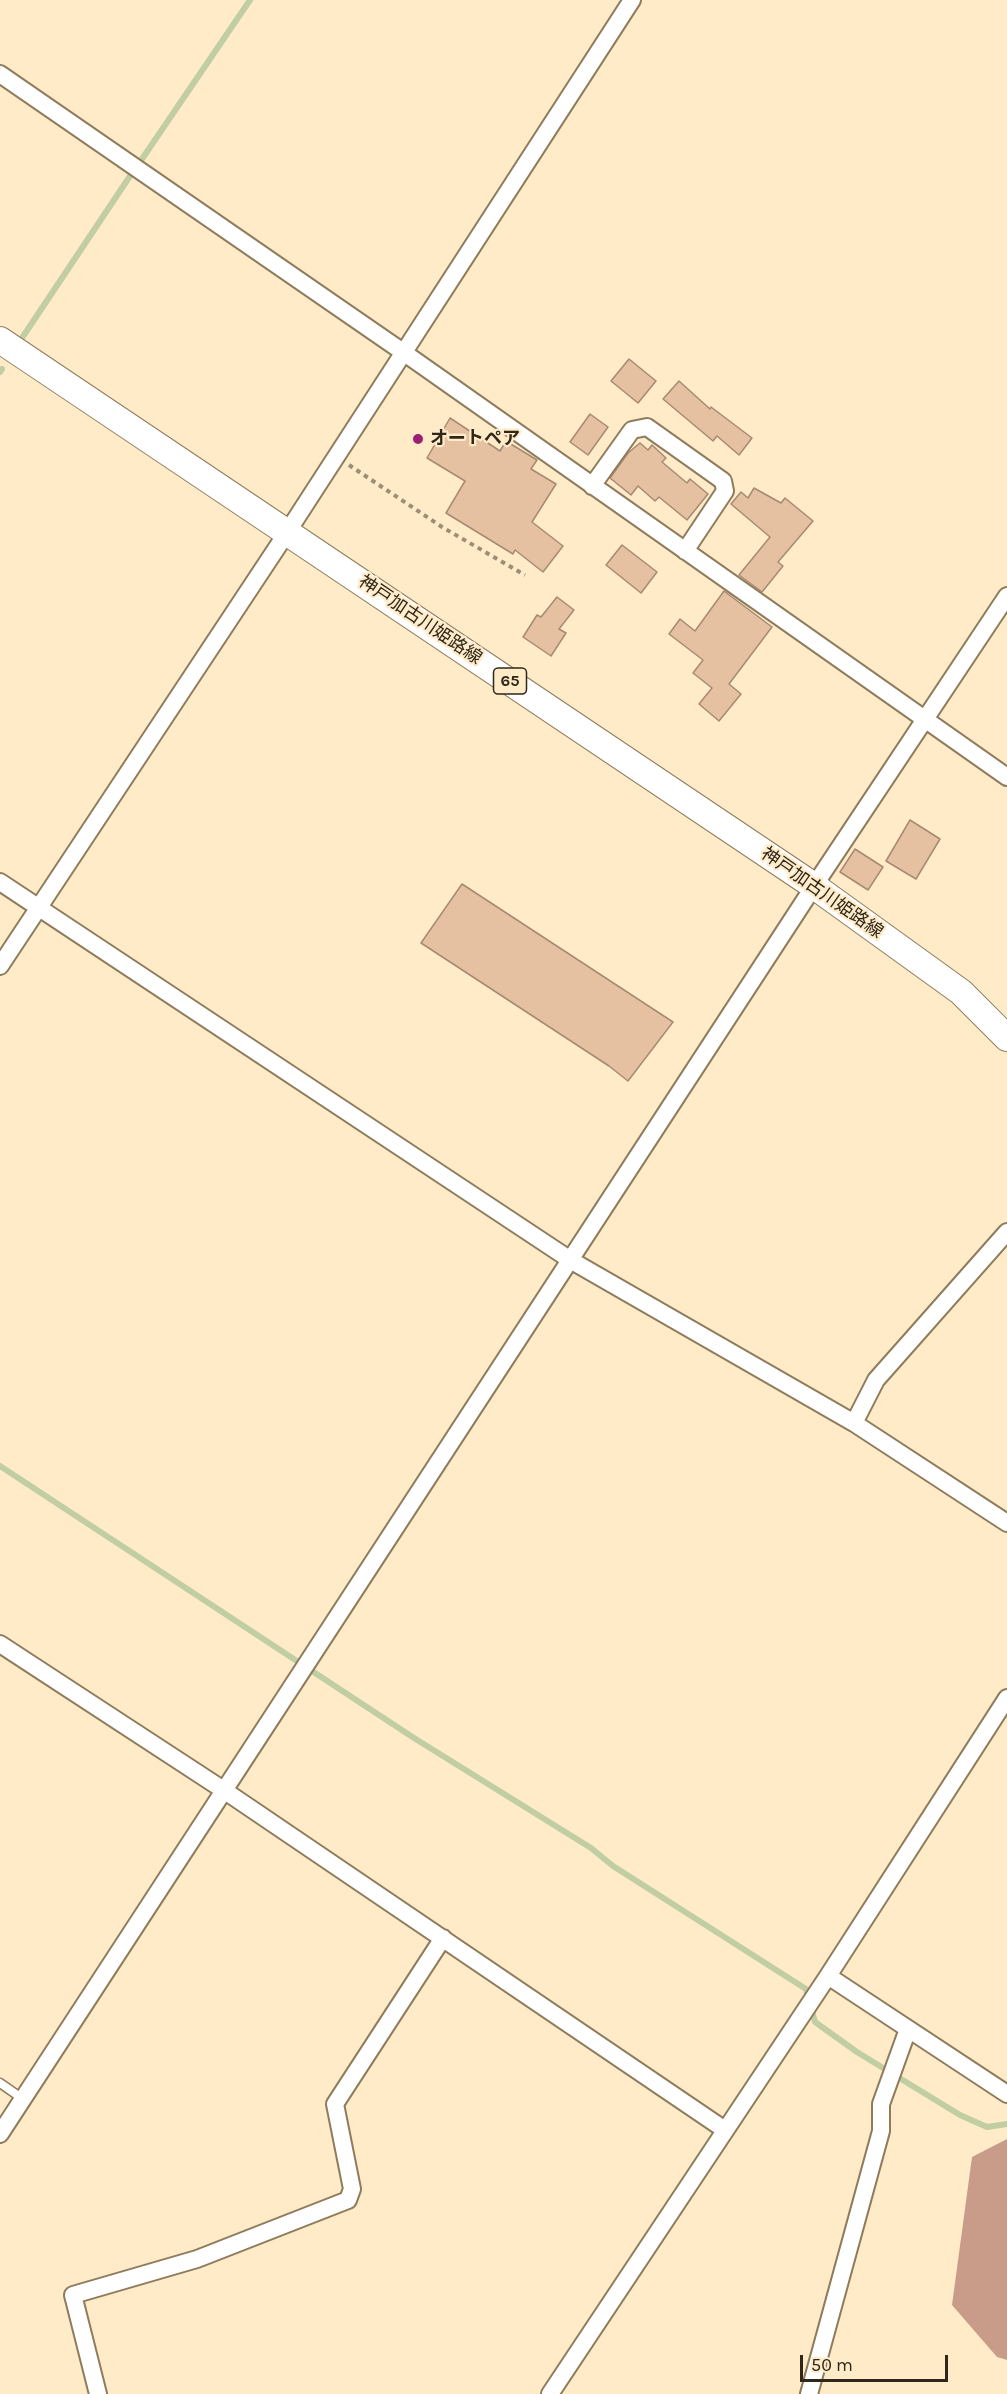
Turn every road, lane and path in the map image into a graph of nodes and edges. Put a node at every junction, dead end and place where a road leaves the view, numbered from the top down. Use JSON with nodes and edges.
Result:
{"nodes":[{"id":1,"x":632,"y":0,"type":"edge"},
{"id":2,"x":0,"y":74,"type":"edge"},
{"id":3,"x":0,"y":340,"type":"edge"},
{"id":4,"x":403,"y":352,"type":"junction"},
{"id":5,"x":336,"y":456,"type":"junction"},
{"id":6,"x":592,"y":486,"type":"junction"},
{"id":7,"x":288,"y":531,"type":"junction"},
{"id":8,"x":685,"y":551,"type":"junction"},
{"id":9,"x":525,"y":575,"type":"dead end"},
{"id":10,"x":1007,"y":596,"type":"edge"},
{"id":11,"x":924,"y":720,"type":"junction"},
{"id":12,"x":1007,"y":777,"type":"edge"},
{"id":13,"x":0,"y":882,"type":"edge"},
{"id":14,"x":814,"y":886,"type":"junction"},
{"id":15,"x":38,"y":908,"type":"junction"},
{"id":16,"x":0,"y":966,"type":"edge"},
{"id":17,"x":1007,"y":1038,"type":"edge"},
{"id":18,"x":1007,"y":1232,"type":"edge"},
{"id":19,"x":572,"y":1261,"type":"junction"},
{"id":20,"x":854,"y":1424,"type":"junction"},
{"id":21,"x":1007,"y":1523,"type":"edge"},
{"id":22,"x":0,"y":1644,"type":"edge"},
{"id":23,"x":1007,"y":1698,"type":"edge"},
{"id":24,"x":225,"y":1791,"type":"junction"},
{"id":25,"x":442,"y":1938,"type":"junction"},
{"id":26,"x":828,"y":1976,"type":"junction"},
{"id":27,"x":908,"y":2029,"type":"junction"},
{"id":28,"x":0,"y":2083,"type":"edge"},
{"id":29,"x":1007,"y":2094,"type":"edge"},
{"id":30,"x":23,"y":2098,"type":"junction"},
{"id":31,"x":725,"y":2130,"type":"junction"},
{"id":32,"x":0,"y":2134,"type":"edge"},
{"id":33,"x":558,"y":2391,"type":"edge"},
{"id":34,"x":98,"y":2394,"type":"edge"},
{"id":35,"x":809,"y":2394,"type":"edge"}],
"edges":[{"from":1,"to":4,"type":"street"},
{"from":2,"to":4,"type":"street"},
{"from":3,"to":7,"type":"main road","name":"神戸加古川姫路線","number":"65"},
{"from":4,"to":5,"type":"street"},
{"from":4,"to":6,"type":"street"},
{"from":5,"to":7,"type":"street"},
{"from":5,"to":9,"type":"path"},
{"from":6,"to":8,"type":"street"},
{"from":6,"to":8,"type":"street"},
{"from":7,"to":14,"type":"main road","name":"神戸加古川姫路線","number":"65"},
{"from":7,"to":15,"type":"street"},
{"from":8,"to":11,"type":"street"},
{"from":10,"to":11,"type":"street"},
{"from":11,"to":12,"type":"street"},
{"from":11,"to":14,"type":"street"},
{"from":13,"to":15,"type":"street"},
{"from":14,"to":17,"type":"main road","name":"神戸加古川姫路線","number":"65"},
{"from":14,"to":19,"type":"street"},
{"from":15,"to":16,"type":"street"},
{"from":15,"to":19,"type":"street"},
{"from":18,"to":20,"type":"street"},
{"from":19,"to":20,"type":"street"},
{"from":19,"to":24,"type":"street"},
{"from":20,"to":21,"type":"street"},
{"from":22,"to":24,"type":"street"},
{"from":23,"to":26,"type":"street"},
{"from":24,"to":25,"type":"street"},
{"from":24,"to":30,"type":"street"},
{"from":25,"to":31,"type":"street"},
{"from":25,"to":34,"type":"street"},
{"from":26,"to":27,"type":"street"},
{"from":26,"to":31,"type":"street"},
{"from":27,"to":29,"type":"street"},
{"from":27,"to":35,"type":"street"},
{"from":28,"to":30,"type":"lane"},
{"from":30,"to":32,"type":"street"},
{"from":31,"to":33,"type":"street"}]}
